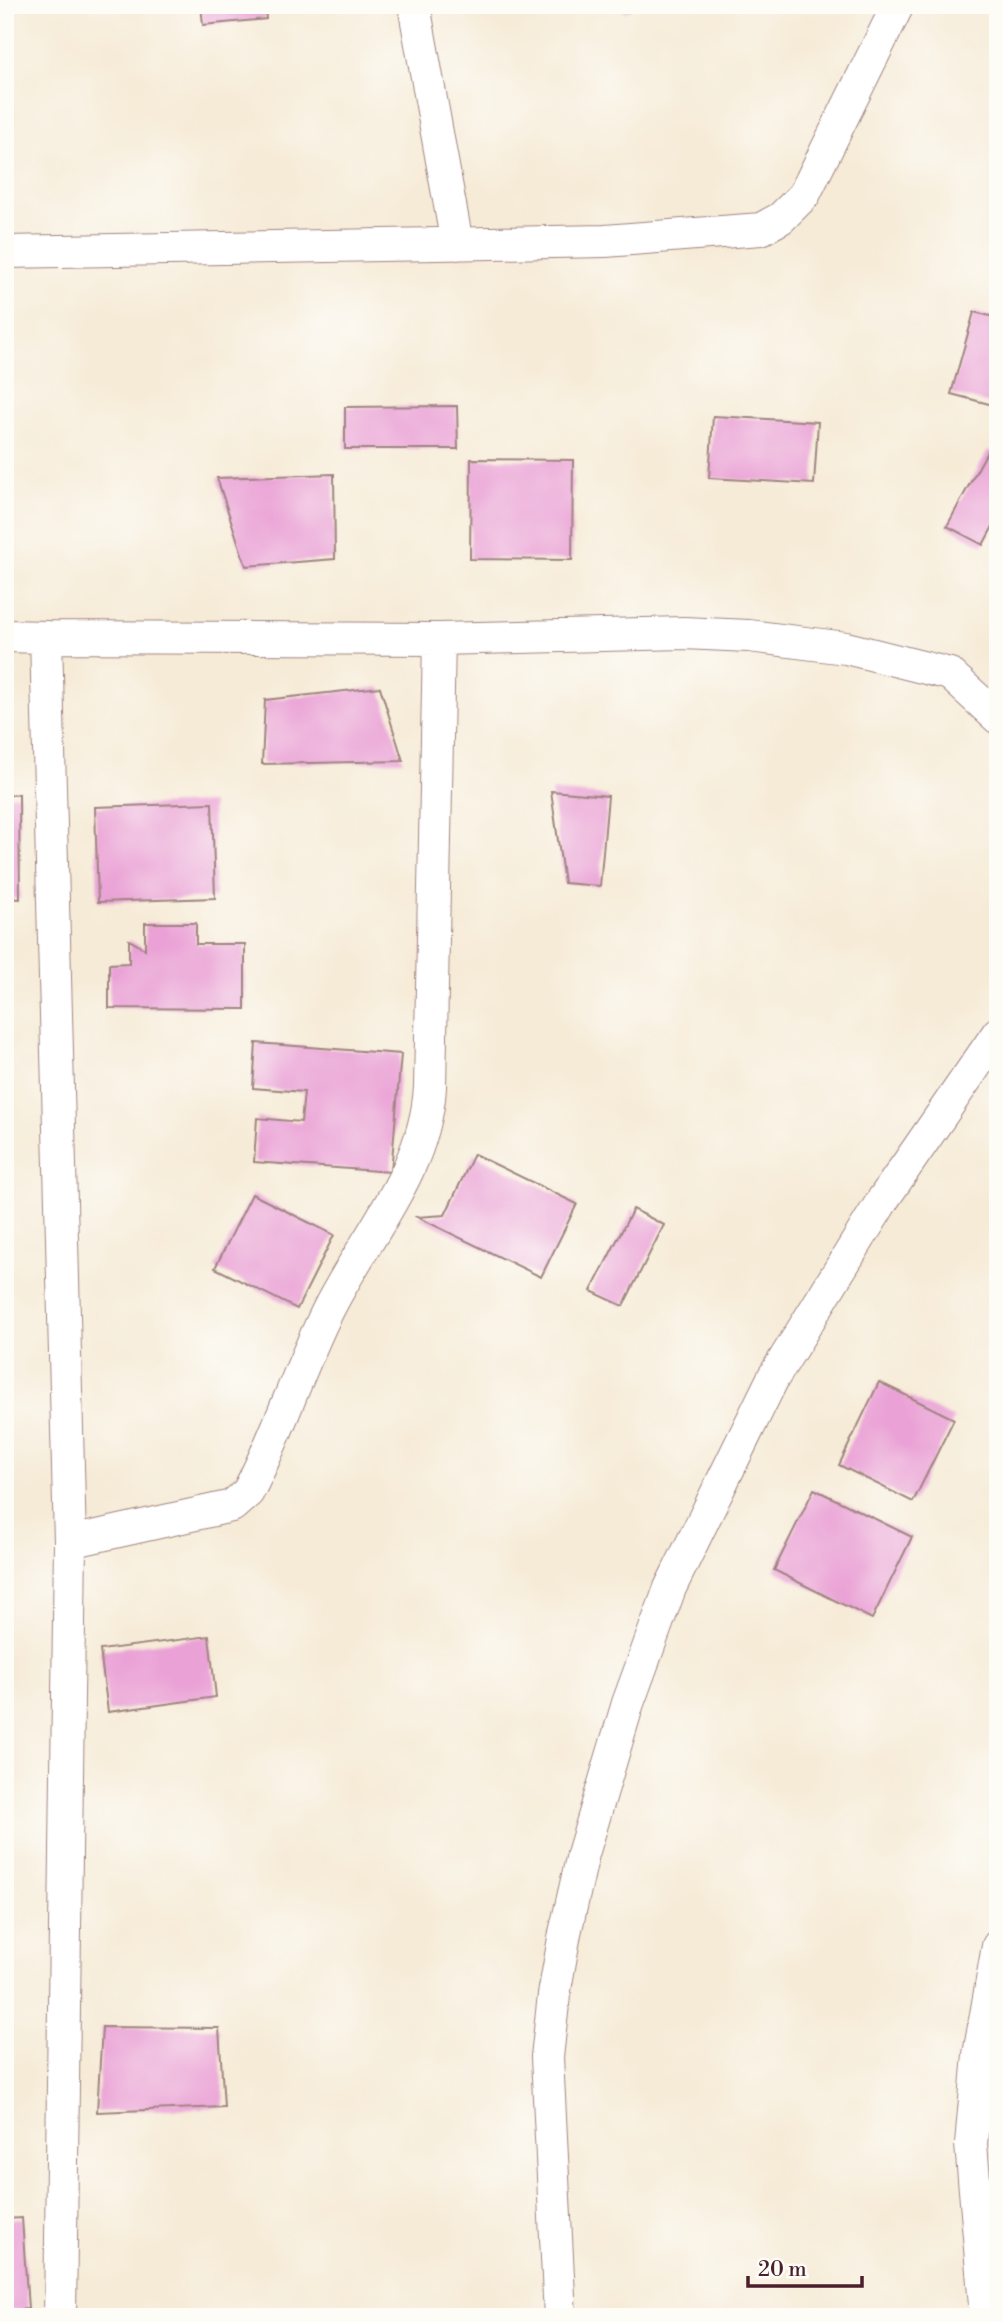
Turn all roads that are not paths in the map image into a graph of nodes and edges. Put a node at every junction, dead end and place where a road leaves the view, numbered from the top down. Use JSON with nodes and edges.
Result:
{"nodes":[{"id":1,"x":414,"y":5,"type":"edge"},
{"id":2,"x":898,"y":5,"type":"edge"},
{"id":3,"x":457,"y":244,"type":"junction"},
{"id":4,"x":5,"y":252,"type":"edge"},
{"id":5,"x":5,"y":636,"type":"edge"},
{"id":6,"x":46,"y":637,"type":"junction"},
{"id":7,"x":439,"y":639,"type":"junction"},
{"id":8,"x":998,"y":718,"type":"edge"},
{"id":9,"x":998,"y":1033,"type":"edge"},
{"id":10,"x":70,"y":1542,"type":"junction"},
{"id":11,"x":998,"y":1946,"type":"edge"},
{"id":12,"x":60,"y":2317,"type":"edge"},
{"id":13,"x":560,"y":2317,"type":"edge"},
{"id":14,"x":986,"y":2317,"type":"edge"}],
"edges":[{"from":1,"to":3,"type":"street"},
{"from":2,"to":3,"type":"street"},
{"from":3,"to":4,"type":"street"},
{"from":5,"to":6,"type":"street"},
{"from":6,"to":7,"type":"street"},
{"from":6,"to":10,"type":"street"},
{"from":7,"to":8,"type":"street"},
{"from":7,"to":10,"type":"street"},
{"from":9,"to":13,"type":"street"},
{"from":10,"to":12,"type":"street"},
{"from":11,"to":14,"type":"street"}]}
